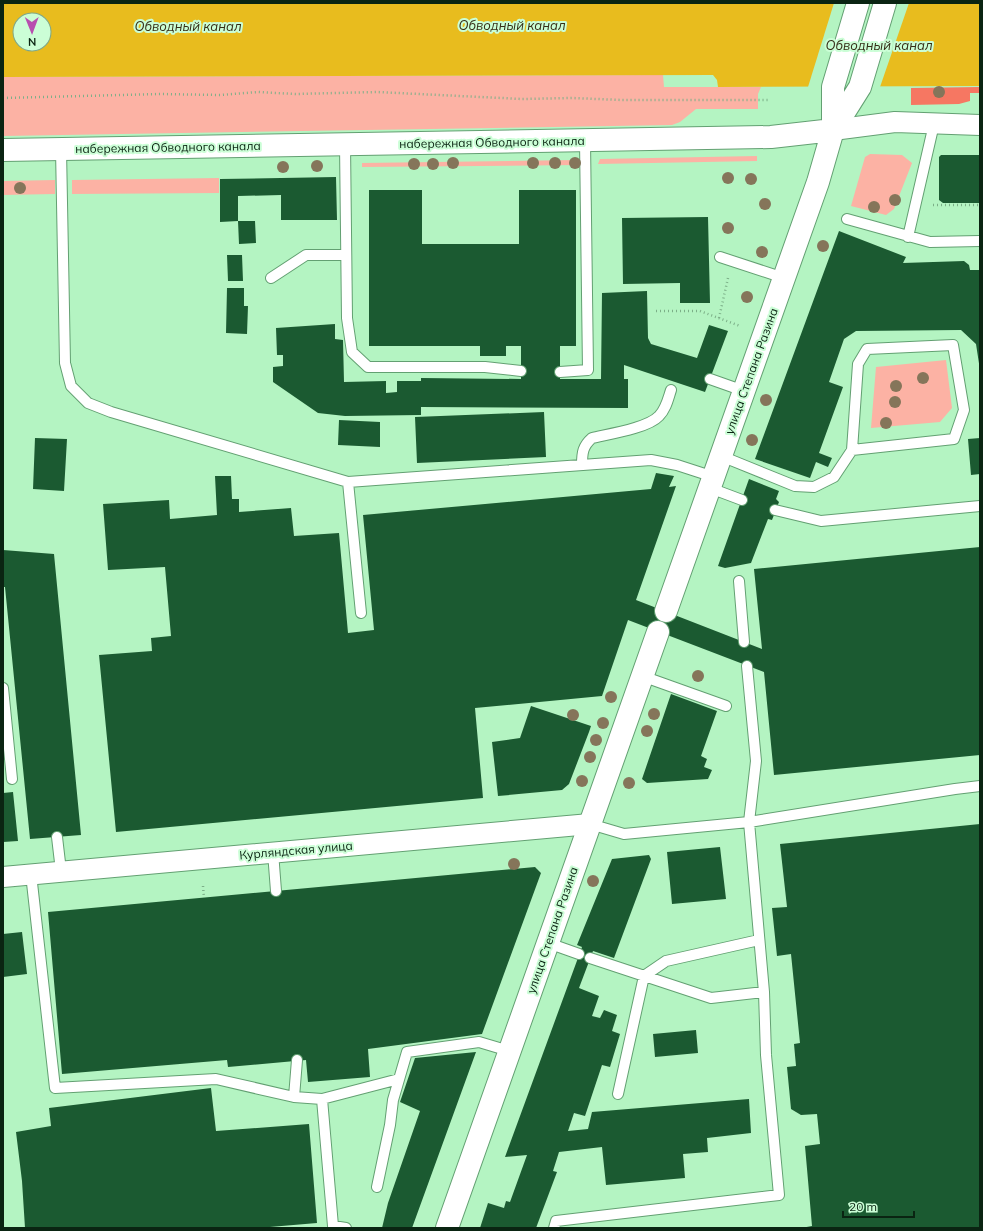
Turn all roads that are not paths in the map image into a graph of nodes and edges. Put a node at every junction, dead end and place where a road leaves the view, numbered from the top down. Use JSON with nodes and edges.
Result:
{"nodes":[{"id":1,"x":858,"y":3,"type":"edge"},
{"id":2,"x":885,"y":3,"type":"edge"},
{"id":3,"x":934,"y":124,"type":"junction"},
{"id":4,"x":980,"y":125,"type":"edge"},
{"id":5,"x":832,"y":130,"type":"junction"},
{"id":6,"x":585,"y":140,"type":"junction"},
{"id":7,"x":345,"y":144,"type":"junction"},
{"id":8,"x":62,"y":149,"type":"junction"},
{"id":9,"x":3,"y":150,"type":"edge"},
{"id":10,"x":847,"y":219,"type":"dead end"},
{"id":11,"x":908,"y":237,"type":"junction"},
{"id":12,"x":980,"y":240,"type":"edge"},
{"id":13,"x":346,"y":256,"type":"junction"},
{"id":14,"x":720,"y":257,"type":"dead end"},
{"id":15,"x":271,"y":278,"type":"dead end"},
{"id":16,"x":784,"y":278,"type":"junction"},
{"id":17,"x":521,"y":371,"type":"dead end"},
{"id":18,"x":560,"y":372,"type":"dead end"},
{"id":19,"x":710,"y":379,"type":"dead end"},
{"id":20,"x":671,"y":390,"type":"dead end"},
{"id":21,"x":744,"y":391,"type":"junction"},
{"id":22,"x":852,"y":450,"type":"junction"},
{"id":23,"x":721,"y":456,"type":"junction"},
{"id":24,"x":582,"y":465,"type":"junction"},
{"id":25,"x":348,"y":482,"type":"junction"},
{"id":26,"x":712,"y":482,"type":"junction"},
{"id":27,"x":742,"y":500,"type":"dead end"},
{"id":28,"x":980,"y":506,"type":"edge"},
{"id":29,"x":775,"y":510,"type":"dead end"},
{"id":30,"x":739,"y":581,"type":"dead end"},
{"id":31,"x":666,"y":611,"type":"dead end"},
{"id":32,"x":361,"y":613,"type":"dead end"},
{"id":33,"x":658,"y":632,"type":"dead end"},
{"id":34,"x":744,"y":642,"type":"dead end"},
{"id":35,"x":747,"y":666,"type":"dead end"},
{"id":36,"x":642,"y":676,"type":"junction"},
{"id":37,"x":3,"y":688,"type":"edge"},
{"id":38,"x":726,"y":706,"type":"dead end"},
{"id":39,"x":7,"y":757,"type":"edge"},
{"id":40,"x":12,"y":779,"type":"dead end"},
{"id":41,"x":980,"y":786,"type":"edge"},
{"id":42,"x":748,"y":822,"type":"junction"},
{"id":43,"x":590,"y":824,"type":"junction"},
{"id":44,"x":57,"y":837,"type":"dead end"},
{"id":45,"x":273,"y":852,"type":"junction"},
{"id":46,"x":61,"y":871,"type":"junction"},
{"id":47,"x":31,"y":874,"type":"junction"},
{"id":48,"x":3,"y":877,"type":"edge"},
{"id":49,"x":276,"y":891,"type":"dead end"},
{"id":50,"x":759,"y":940,"type":"junction"},
{"id":51,"x":548,"y":943,"type":"junction"},
{"id":52,"x":579,"y":954,"type":"dead end"},
{"id":53,"x":590,"y":958,"type":"dead end"},
{"id":54,"x":644,"y":976,"type":"junction"},
{"id":55,"x":764,"y":992,"type":"junction"},
{"id":56,"x":509,"y":1051,"type":"junction"},
{"id":57,"x":297,"y":1060,"type":"dead end"},
{"id":58,"x":399,"y":1079,"type":"junction"},
{"id":59,"x":618,"y":1094,"type":"dead end"},
{"id":60,"x":294,"y":1098,"type":"junction"},
{"id":61,"x":322,"y":1098,"type":"junction"},
{"id":62,"x":378,"y":1187,"type":"dead end"},
{"id":63,"x":333,"y":1227,"type":"edge"},
{"id":64,"x":346,"y":1228,"type":"edge"},
{"id":65,"x":447,"y":1228,"type":"edge"},
{"id":66,"x":554,"y":1228,"type":"edge"}],
"edges":[{"from":1,"to":5,"type":"street","name":"улица Степана Разина"},
{"from":2,"to":5,"type":"street","name":"улица Степана Разина"},
{"from":3,"to":4,"type":"street","name":"набережная Обводного канала"},
{"from":3,"to":5,"type":"street","name":"набережная Обводного канала"},
{"from":3,"to":11,"type":"lane"},
{"from":5,"to":6,"type":"street","name":"набережная Обводного канала"},
{"from":5,"to":16,"type":"street","name":"улица Степана Разина"},
{"from":6,"to":7,"type":"street","name":"набережная Обводного канала"},
{"from":6,"to":18,"type":"lane"},
{"from":7,"to":8,"type":"street","name":"набережная Обводного канала"},
{"from":7,"to":13,"type":"lane"},
{"from":8,"to":9,"type":"street","name":"набережная Обводного канала"},
{"from":8,"to":25,"type":"lane"},
{"from":10,"to":11,"type":"lane"},
{"from":11,"to":12,"type":"lane"},
{"from":13,"to":15,"type":"lane"},
{"from":13,"to":17,"type":"lane"},
{"from":14,"to":16,"type":"lane"},
{"from":16,"to":21,"type":"street","name":"улица Степана Разина"},
{"from":19,"to":21,"type":"lane"},
{"from":20,"to":24,"type":"lane"},
{"from":21,"to":23,"type":"street","name":"улица Степана Разина"},
{"from":22,"to":22,"type":"lane"},
{"from":22,"to":23,"type":"lane"},
{"from":23,"to":26,"type":"street","name":"улица Степана Разина"},
{"from":24,"to":25,"type":"lane"},
{"from":24,"to":26,"type":"lane"},
{"from":25,"to":32,"type":"lane"},
{"from":26,"to":27,"type":"lane"},
{"from":26,"to":31,"type":"street","name":"улица Степана Разина"},
{"from":28,"to":29,"type":"lane"},
{"from":30,"to":34,"type":"lane"},
{"from":33,"to":36,"type":"street","name":"улица Степана Разина"},
{"from":35,"to":42,"type":"lane"},
{"from":36,"to":38,"type":"lane"},
{"from":36,"to":43,"type":"street","name":"улица Степана Разина"},
{"from":37,"to":39,"type":"lane"},
{"from":39,"to":40,"type":"lane"},
{"from":41,"to":42,"type":"lane"},
{"from":42,"to":43,"type":"lane"},
{"from":42,"to":50,"type":"lane"},
{"from":43,"to":45,"type":"street","name":"Курляндская улица"},
{"from":43,"to":51,"type":"street","name":"улица Степана Разина"},
{"from":44,"to":46,"type":"lane"},
{"from":45,"to":46,"type":"street","name":"Курляндская улица"},
{"from":45,"to":49,"type":"lane"},
{"from":46,"to":47,"type":"street","name":"Курляндская улица"},
{"from":47,"to":48,"type":"street","name":"Курляндская улица"},
{"from":47,"to":60,"type":"lane"},
{"from":50,"to":54,"type":"lane"},
{"from":50,"to":55,"type":"lane"},
{"from":51,"to":52,"type":"lane"},
{"from":51,"to":56,"type":"street","name":"улица Степана Разина"},
{"from":53,"to":54,"type":"lane"},
{"from":54,"to":55,"type":"lane"},
{"from":54,"to":59,"type":"lane"},
{"from":55,"to":66,"type":"lane"},
{"from":56,"to":58,"type":"lane"},
{"from":56,"to":65,"type":"street","name":"улица Степана Разина"},
{"from":57,"to":60,"type":"lane"},
{"from":58,"to":61,"type":"lane"},
{"from":58,"to":62,"type":"lane"},
{"from":60,"to":61,"type":"lane"},
{"from":61,"to":63,"type":"lane"},
{"from":63,"to":64,"type":"lane"}]}
